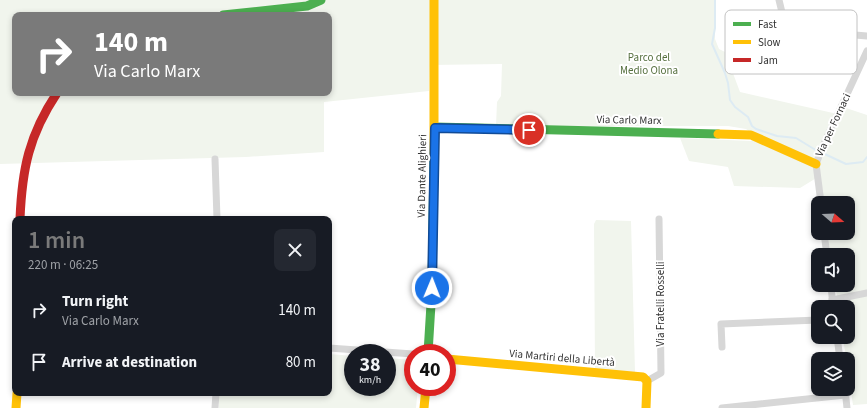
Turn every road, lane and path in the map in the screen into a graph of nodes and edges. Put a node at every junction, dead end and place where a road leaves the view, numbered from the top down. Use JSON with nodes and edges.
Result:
{"nodes":[{"id":1,"x":321,"y":0,"type":"edge"},
{"id":2,"x":434,"y":0,"type":"edge"},
{"id":3,"x":779,"y":0,"type":"edge"},
{"id":4,"x":781,"y":10,"type":"edge"},
{"id":5,"x":251,"y":12,"type":"edge"},
{"id":6,"x":857,"y":35,"type":"edge"},
{"id":7,"x":867,"y":36,"type":"edge"},
{"id":8,"x":867,"y":51,"type":"edge"},
{"id":9,"x":857,"y":73,"type":"edge"},
{"id":10,"x":856,"y":74,"type":"edge"},
{"id":11,"x":55,"y":96,"type":"edge"},
{"id":12,"x":435,"y":128,"type":"junction"},
{"id":13,"x":215,"y":159,"type":"dead end"},
{"id":14,"x":817,"y":160,"type":"junction"},
{"id":15,"x":820,"y":196,"type":"edge"},
{"id":16,"x":20,"y":216,"type":"edge"},
{"id":17,"x":217,"y":216,"type":"edge"},
{"id":18,"x":659,"y":219,"type":"dead end"},
{"id":19,"x":867,"y":293,"type":"edge"},
{"id":20,"x":843,"y":300,"type":"edge"},
{"id":21,"x":811,"y":320,"type":"edge"},
{"id":22,"x":429,"y":344,"type":"edge"},
{"id":23,"x":722,"y":347,"type":"dead end"},
{"id":24,"x":332,"y":348,"type":"edge"},
{"id":25,"x":404,"y":353,"type":"edge"},
{"id":26,"x":456,"y":360,"type":"edge"},
{"id":27,"x":647,"y":381,"type":"junction"},
{"id":28,"x":16,"y":396,"type":"edge"},
{"id":29,"x":216,"y":396,"type":"edge"},
{"id":30,"x":425,"y":396,"type":"edge"},
{"id":31,"x":814,"y":396,"type":"edge"},
{"id":32,"x":846,"y":396,"type":"edge"},
{"id":33,"x":16,"y":408,"type":"edge"},
{"id":34,"x":215,"y":408,"type":"edge"},
{"id":35,"x":424,"y":408,"type":"edge"},
{"id":36,"x":646,"y":408,"type":"edge"},
{"id":37,"x":722,"y":408,"type":"edge"},
{"id":38,"x":847,"y":408,"type":"edge"}],
"edges":[{"from":1,"to":5,"type":"street"},
{"from":2,"to":12,"type":"street","name":"Via Dante Alighieri"},
{"from":3,"to":4,"type":"street"},
{"from":6,"to":7,"type":"street"},
{"from":8,"to":9,"type":"street","name":"Via per Fornaci"},
{"from":10,"to":14,"type":"street","name":"Via per Fornaci"},
{"from":11,"to":16,"type":"street"},
{"from":12,"to":14,"type":"street","name":"Via Carlo Marx"},
{"from":12,"to":22,"type":"street","name":"Via Dante Alighieri"},
{"from":13,"to":17,"type":"street"},
{"from":14,"to":15,"type":"street","name":"Via per Fornaci"},
{"from":18,"to":27,"type":"street","name":"Via Fratelli Rosselli"},
{"from":19,"to":20,"type":"street"},
{"from":21,"to":23,"type":"street"},
{"from":24,"to":25,"type":"street"},
{"from":26,"to":27,"type":"street","name":"Via Martiri della Libertà"},
{"from":27,"to":36,"type":"street"},
{"from":28,"to":33,"type":"street"},
{"from":29,"to":34,"type":"street"},
{"from":30,"to":35,"type":"street"},
{"from":31,"to":37,"type":"street"},
{"from":32,"to":38,"type":"street"}]}
